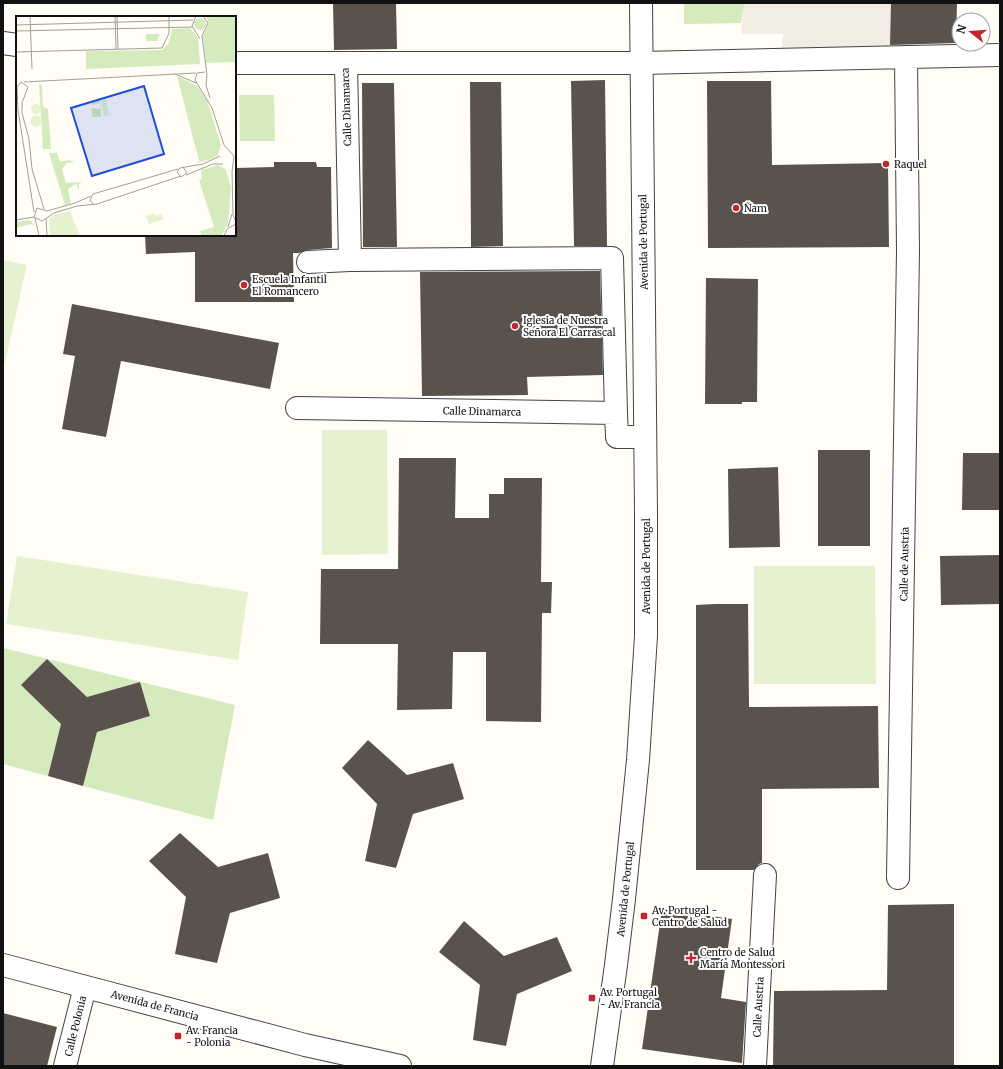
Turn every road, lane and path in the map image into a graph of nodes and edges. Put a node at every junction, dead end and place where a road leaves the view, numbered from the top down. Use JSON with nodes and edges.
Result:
{"nodes":[{"id":1,"x":641,"y":3,"type":"edge"},
{"id":2,"x":3,"y":43,"type":"edge"},
{"id":3,"x":16,"y":45,"type":"edge"},
{"id":4,"x":1000,"y":55,"type":"edge"},
{"id":5,"x":906,"y":57,"type":"junction"},
{"id":6,"x":236,"y":63,"type":"edge"},
{"id":7,"x":346,"y":63,"type":"junction"},
{"id":8,"x":641,"y":63,"type":"junction"},
{"id":9,"x":350,"y":260,"type":"junction"},
{"id":10,"x":308,"y":262,"type":"dead end"},
{"id":11,"x":297,"y":408,"type":"dead end"},
{"id":12,"x":616,"y":413,"type":"junction"},
{"id":13,"x":645,"y":437,"type":"junction"},
{"id":14,"x":765,"y":876,"type":"dead end"},
{"id":15,"x":898,"y":878,"type":"dead end"},
{"id":16,"x":3,"y":965,"type":"edge"},
{"id":17,"x":85,"y":987,"type":"junction"},
{"id":18,"x":65,"y":1066,"type":"edge"},
{"id":19,"x":400,"y":1066,"type":"edge"},
{"id":20,"x":602,"y":1066,"type":"edge"},
{"id":21,"x":755,"y":1066,"type":"edge"}],
"edges":[{"from":1,"to":8,"type":"street","name":"Avenida de Portugal"},
{"from":2,"to":3,"type":"street"},
{"from":4,"to":5,"type":"street"},
{"from":5,"to":8,"type":"street"},
{"from":5,"to":15,"type":"street","name":"Calle de Austria"},
{"from":6,"to":7,"type":"street","name":"Calle Dinamarca"},
{"from":7,"to":8,"type":"street"},
{"from":7,"to":9,"type":"street","name":"Calle Dinamarca"},
{"from":8,"to":13,"type":"street","name":"Avenida de Portugal"},
{"from":9,"to":10,"type":"street"},
{"from":9,"to":12,"type":"street"},
{"from":11,"to":12,"type":"street","name":"Calle Dinamarca"},
{"from":12,"to":13,"type":"street"},
{"from":13,"to":20,"type":"street","name":"Avenida de Portugal"},
{"from":14,"to":21,"type":"street","name":"Calle Austria"},
{"from":16,"to":17,"type":"street","name":"Avenida de Francia"},
{"from":17,"to":18,"type":"street","name":"Calle Polonia"},
{"from":17,"to":19,"type":"street","name":"Avenida de Francia"}]}
